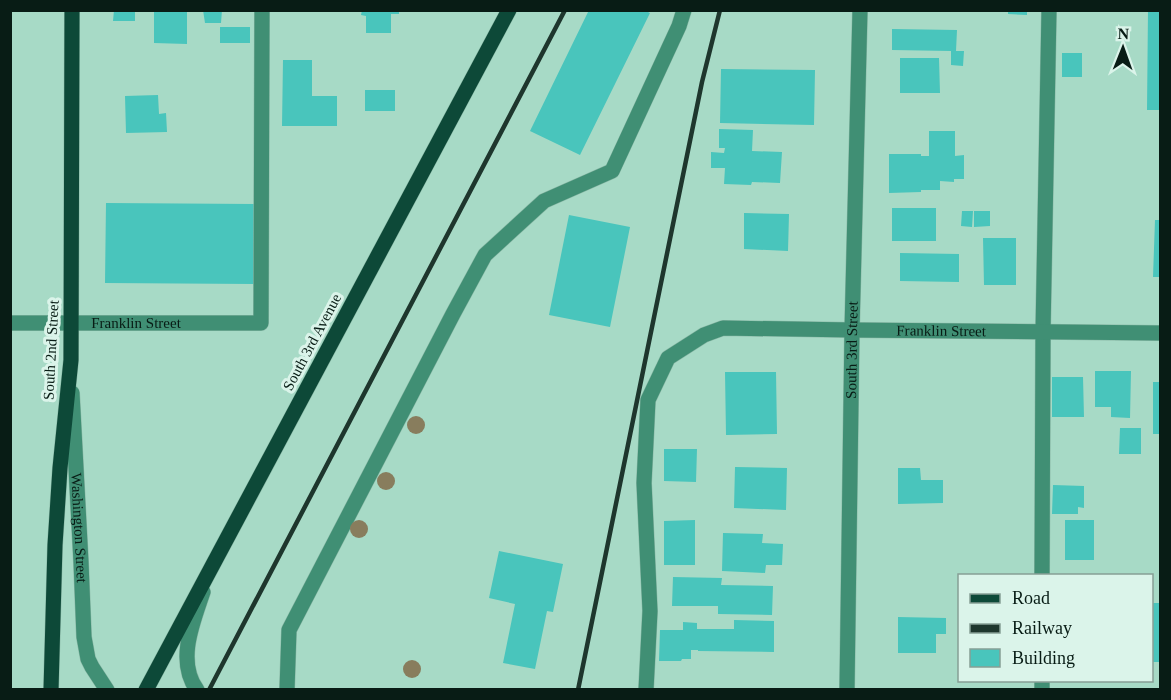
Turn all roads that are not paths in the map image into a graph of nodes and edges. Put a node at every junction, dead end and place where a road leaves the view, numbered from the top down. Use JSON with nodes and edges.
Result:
{"nodes":[{"id":1,"x":72,"y":10,"type":"edge"},
{"id":2,"x":262,"y":10,"type":"edge"},
{"id":3,"x":509,"y":10,"type":"edge"},
{"id":4,"x":684,"y":10,"type":"edge"},
{"id":5,"x":860,"y":10,"type":"edge"},
{"id":6,"x":1049,"y":10,"type":"edge"},
{"id":7,"x":10,"y":323,"type":"edge"},
{"id":8,"x":72,"y":324,"type":"junction"},
{"id":9,"x":852,"y":330,"type":"junction"},
{"id":10,"x":1043,"y":332,"type":"junction"},
{"id":11,"x":1161,"y":333,"type":"edge"},
{"id":12,"x":70,"y":360,"type":"junction"},
{"id":13,"x":209,"y":571,"type":"junction"},
{"id":14,"x":1042,"y":574,"type":"edge"},
{"id":15,"x":51,"y":690,"type":"edge"},
{"id":16,"x":107,"y":690,"type":"edge"},
{"id":17,"x":146,"y":690,"type":"edge"},
{"id":18,"x":197,"y":690,"type":"edge"},
{"id":19,"x":287,"y":690,"type":"edge"},
{"id":20,"x":646,"y":690,"type":"edge"},
{"id":21,"x":847,"y":690,"type":"edge"}],
"edges":[{"from":1,"to":8,"type":"main road","name":"South 2nd Street"},
{"from":2,"to":8,"type":"street","name":"Franklin Street"},
{"from":3,"to":13,"type":"main road","name":"South 3rd Avenue"},
{"from":4,"to":19,"type":"street"},
{"from":5,"to":9,"type":"street","name":"South 3rd Street"},
{"from":6,"to":10,"type":"street"},
{"from":7,"to":8,"type":"street","name":"Franklin Street"},
{"from":8,"to":12,"type":"main road","name":"South 2nd Street"},
{"from":9,"to":10,"type":"street","name":"Franklin Street"},
{"from":9,"to":20,"type":"street","name":"Franklin Street"},
{"from":9,"to":21,"type":"street","name":"South 3rd Street"},
{"from":10,"to":11,"type":"street","name":"Franklin Street"},
{"from":10,"to":14,"type":"street"},
{"from":12,"to":15,"type":"main road","name":"South 2nd Street"},
{"from":12,"to":16,"type":"street","name":"Washington Street"},
{"from":13,"to":17,"type":"main road","name":"South 3rd Avenue"},
{"from":13,"to":18,"type":"street"}]}
